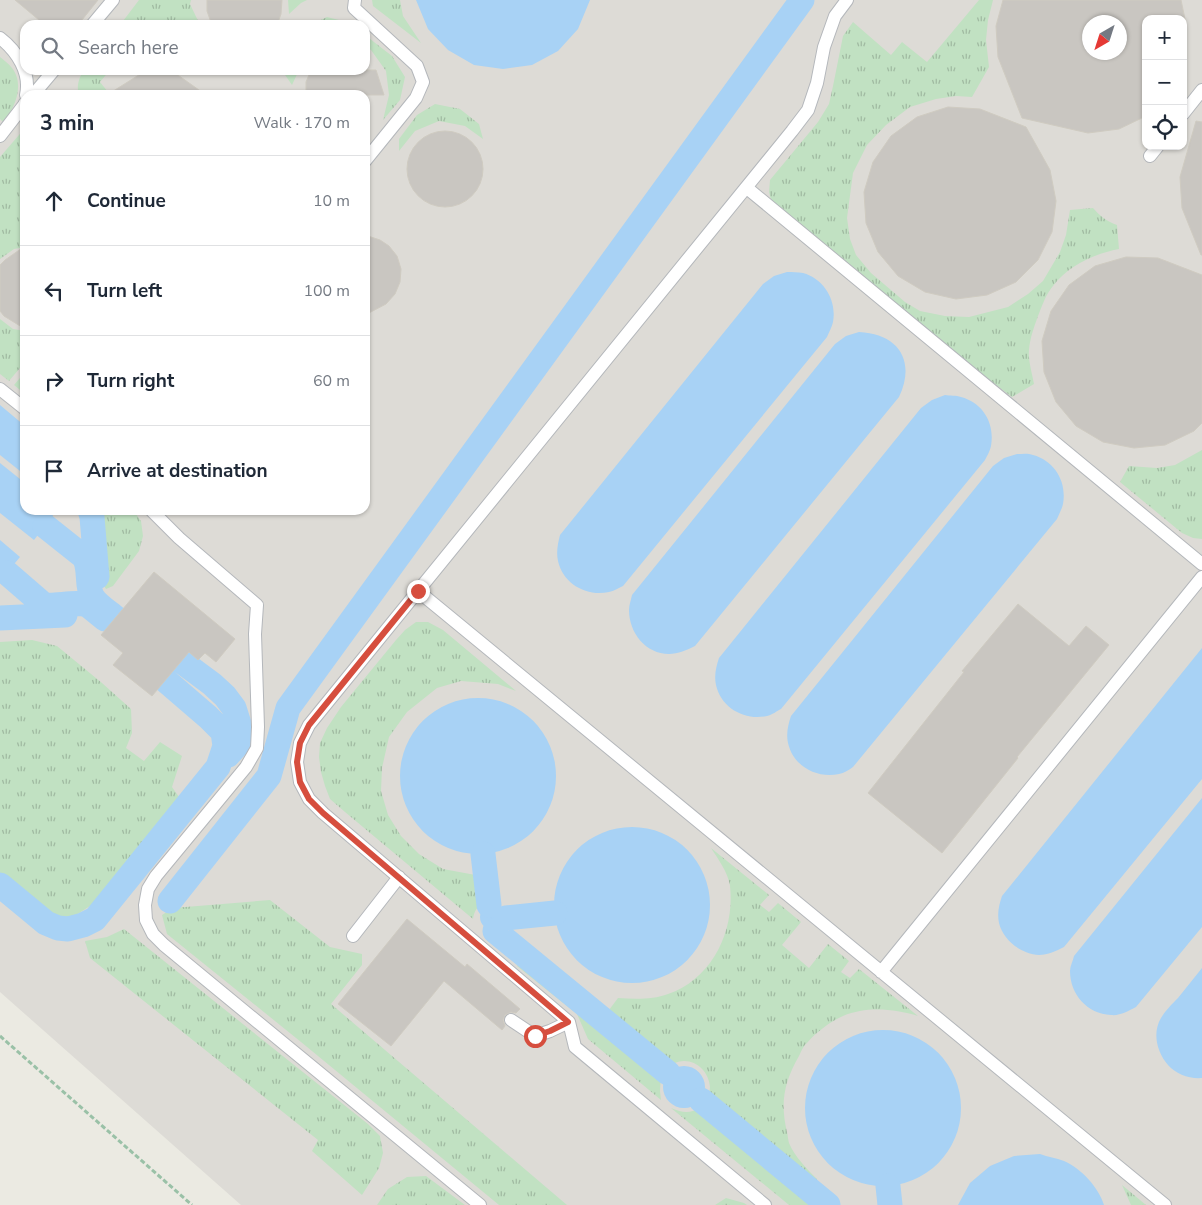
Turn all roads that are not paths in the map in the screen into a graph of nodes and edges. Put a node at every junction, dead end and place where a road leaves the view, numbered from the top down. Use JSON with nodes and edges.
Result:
{"nodes":[{"id":1,"x":114,"y":0,"type":"edge"},
{"id":2,"x":355,"y":0,"type":"edge"},
{"id":3,"x":847,"y":0,"type":"edge"},
{"id":4,"x":96,"y":20,"type":"edge"},
{"id":5,"x":367,"y":20,"type":"edge"},
{"id":6,"x":370,"y":22,"type":"edge"},
{"id":7,"x":0,"y":38,"type":"edge"},
{"id":8,"x":20,"y":62,"type":"edge"},
{"id":9,"x":25,"y":75,"type":"edge"},
{"id":10,"x":50,"y":75,"type":"edge"},
{"id":11,"x":27,"y":90,"type":"edge"},
{"id":12,"x":37,"y":90,"type":"edge"},
{"id":13,"x":1202,"y":90,"type":"edge"},
{"id":14,"x":1187,"y":109,"type":"edge"},
{"id":15,"x":20,"y":110,"type":"edge"},
{"id":16,"x":0,"y":136,"type":"edge"},
{"id":17,"x":370,"y":155,"type":"edge"},
{"id":18,"x":747,"y":188,"type":"junction"},
{"id":19,"x":0,"y":389,"type":"edge"},
{"id":20,"x":20,"y":405,"type":"edge"},
{"id":21,"x":156,"y":515,"type":"edge"},
{"id":22,"x":1202,"y":564,"type":"edge"},
{"id":23,"x":1202,"y":577,"type":"edge"},
{"id":24,"x":418,"y":591,"type":"junction"},
{"id":25,"x":399,"y":877,"type":"junction"},
{"id":26,"x":353,"y":936,"type":"dead end"},
{"id":27,"x":881,"y":972,"type":"junction"},
{"id":28,"x":510,"y":1020,"type":"dead end"},
{"id":29,"x":568,"y":1022,"type":"junction"},
{"id":30,"x":480,"y":1205,"type":"edge"},
{"id":31,"x":765,"y":1205,"type":"edge"},
{"id":32,"x":1165,"y":1205,"type":"edge"}],
"edges":[{"from":1,"to":4,"type":"lane"},
{"from":2,"to":5,"type":"lane"},
{"from":3,"to":18,"type":"lane"},
{"from":6,"to":17,"type":"lane"},
{"from":7,"to":8,"type":"lane"},
{"from":9,"to":11,"type":"lane"},
{"from":10,"to":12,"type":"lane"},
{"from":13,"to":14,"type":"lane"},
{"from":15,"to":16,"type":"lane"},
{"from":18,"to":22,"type":"lane"},
{"from":18,"to":24,"type":"lane"},
{"from":19,"to":20,"type":"lane"},
{"from":21,"to":30,"type":"lane"},
{"from":23,"to":27,"type":"lane"},
{"from":24,"to":25,"type":"lane"},
{"from":24,"to":27,"type":"lane"},
{"from":25,"to":26,"type":"lane"},
{"from":25,"to":29,"type":"lane"},
{"from":27,"to":32,"type":"lane"},
{"from":28,"to":29,"type":"lane"},
{"from":29,"to":31,"type":"lane"}]}
